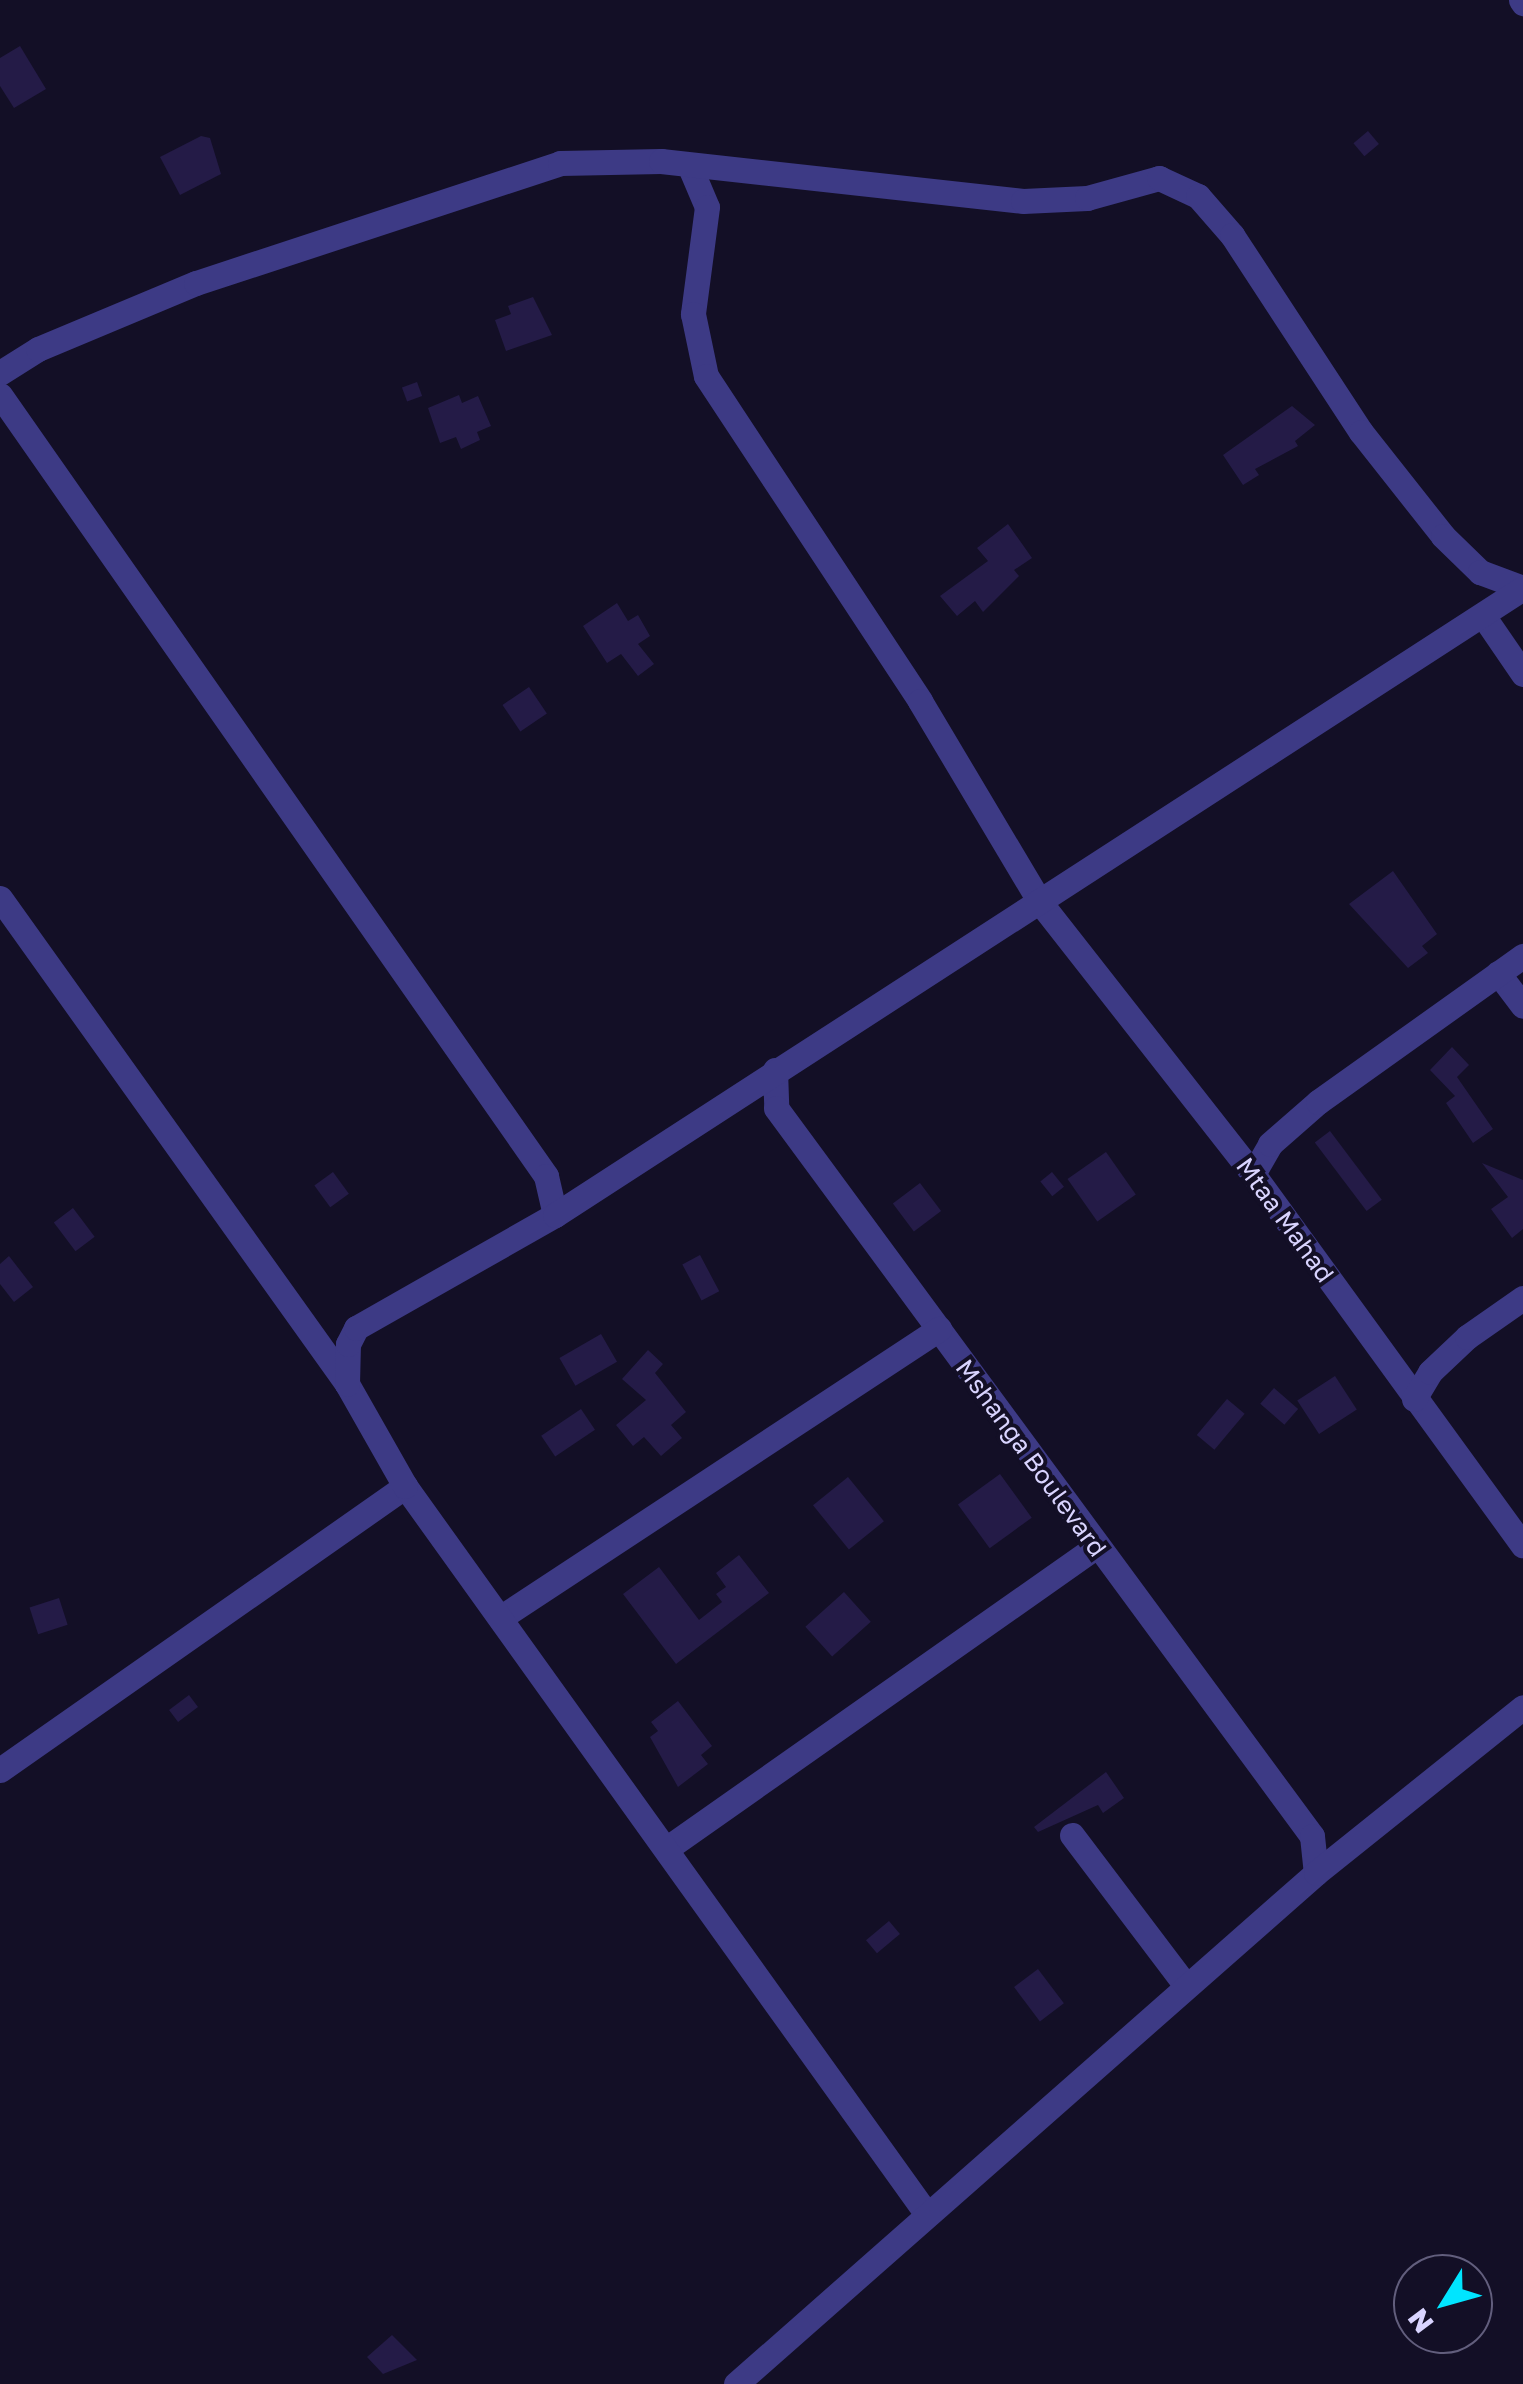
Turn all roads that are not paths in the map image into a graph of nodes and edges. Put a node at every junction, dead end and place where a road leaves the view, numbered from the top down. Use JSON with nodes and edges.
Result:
{"nodes":[{"id":1,"x":690,"y":167,"type":"junction"},
{"id":2,"x":0,"y":374,"type":"edge"},
{"id":3,"x":0,"y":394,"type":"edge"},
{"id":4,"x":1480,"y":572,"type":"junction"},
{"id":5,"x":1523,"y":588,"type":"edge"},
{"id":6,"x":1482,"y":618,"type":"junction"},
{"id":7,"x":1523,"y":674,"type":"edge"},
{"id":8,"x":0,"y":898,"type":"edge"},
{"id":9,"x":1039,"y":901,"type":"junction"},
{"id":10,"x":1523,"y":956,"type":"edge"},
{"id":11,"x":1498,"y":974,"type":"junction"},
{"id":12,"x":1523,"y":1006,"type":"edge"},
{"id":13,"x":774,"y":1070,"type":"junction"},
{"id":14,"x":734,"y":1096,"type":"junction"},
{"id":15,"x":776,"y":1108,"type":"junction"},
{"id":16,"x":1252,"y":1174,"type":"junction"},
{"id":17,"x":555,"y":1215,"type":"junction"},
{"id":18,"x":1523,"y":1298,"type":"edge"},
{"id":19,"x":304,"y":1321,"type":"junction"},
{"id":20,"x":356,"y":1328,"type":"junction"},
{"id":21,"x":938,"y":1329,"type":"junction"},
{"id":22,"x":347,"y":1384,"type":"junction"},
{"id":23,"x":1414,"y":1399,"type":"junction"},
{"id":24,"x":405,"y":1486,"type":"junction"},
{"id":25,"x":1523,"y":1545,"type":"edge"},
{"id":26,"x":1094,"y":1548,"type":"junction"},
{"id":27,"x":500,"y":1618,"type":"junction"},
{"id":28,"x":1523,"y":1707,"type":"edge"},
{"id":29,"x":0,"y":1770,"type":"edge"},
{"id":30,"x":1072,"y":1835,"type":"dead end"},
{"id":31,"x":1312,"y":1836,"type":"junction"},
{"id":32,"x":1362,"y":1838,"type":"junction"},
{"id":33,"x":666,"y":1849,"type":"junction"},
{"id":34,"x":1316,"y":1873,"type":"junction"},
{"id":35,"x":1186,"y":1986,"type":"junction"},
{"id":36,"x":926,"y":2213,"type":"junction"},
{"id":37,"x":736,"y":2384,"type":"edge"}],
"edges":[{"from":1,"to":2,"type":"street"},
{"from":1,"to":4,"type":"street"},
{"from":1,"to":9,"type":"street","name":"Mtaa Mahad"},
{"from":3,"to":17,"type":"street"},
{"from":4,"to":5,"type":"street"},
{"from":4,"to":6,"type":"street"},
{"from":5,"to":6,"type":"street"},
{"from":6,"to":7,"type":"street"},
{"from":6,"to":9,"type":"street"},
{"from":8,"to":19,"type":"street"},
{"from":9,"to":13,"type":"street"},
{"from":9,"to":16,"type":"street","name":"Mtaa Mahad"},
{"from":10,"to":11,"type":"street"},
{"from":11,"to":12,"type":"street"},
{"from":11,"to":16,"type":"street"},
{"from":13,"to":14,"type":"street"},
{"from":13,"to":15,"type":"street"},
{"from":14,"to":15,"type":"street"},
{"from":14,"to":17,"type":"street"},
{"from":15,"to":21,"type":"street","name":"Mshanga Boulevard"},
{"from":16,"to":23,"type":"street","name":"Mtaa Mahad"},
{"from":17,"to":20,"type":"street"},
{"from":18,"to":23,"type":"street"},
{"from":19,"to":20,"type":"street"},
{"from":19,"to":22,"type":"street"},
{"from":20,"to":22,"type":"street"},
{"from":21,"to":26,"type":"street","name":"Mshanga Boulevard"},
{"from":21,"to":27,"type":"street"},
{"from":22,"to":24,"type":"street"},
{"from":23,"to":25,"type":"street","name":"Mtaa Mahad"},
{"from":24,"to":27,"type":"street"},
{"from":24,"to":29,"type":"street"},
{"from":26,"to":31,"type":"street","name":"Mshanga Boulevard"},
{"from":26,"to":33,"type":"street"},
{"from":27,"to":33,"type":"street"},
{"from":28,"to":32,"type":"street"},
{"from":30,"to":35,"type":"street"},
{"from":31,"to":32,"type":"street"},
{"from":31,"to":34,"type":"street"},
{"from":32,"to":34,"type":"street"},
{"from":33,"to":36,"type":"street"},
{"from":34,"to":35,"type":"street"},
{"from":35,"to":36,"type":"street"},
{"from":36,"to":37,"type":"street"}]}
